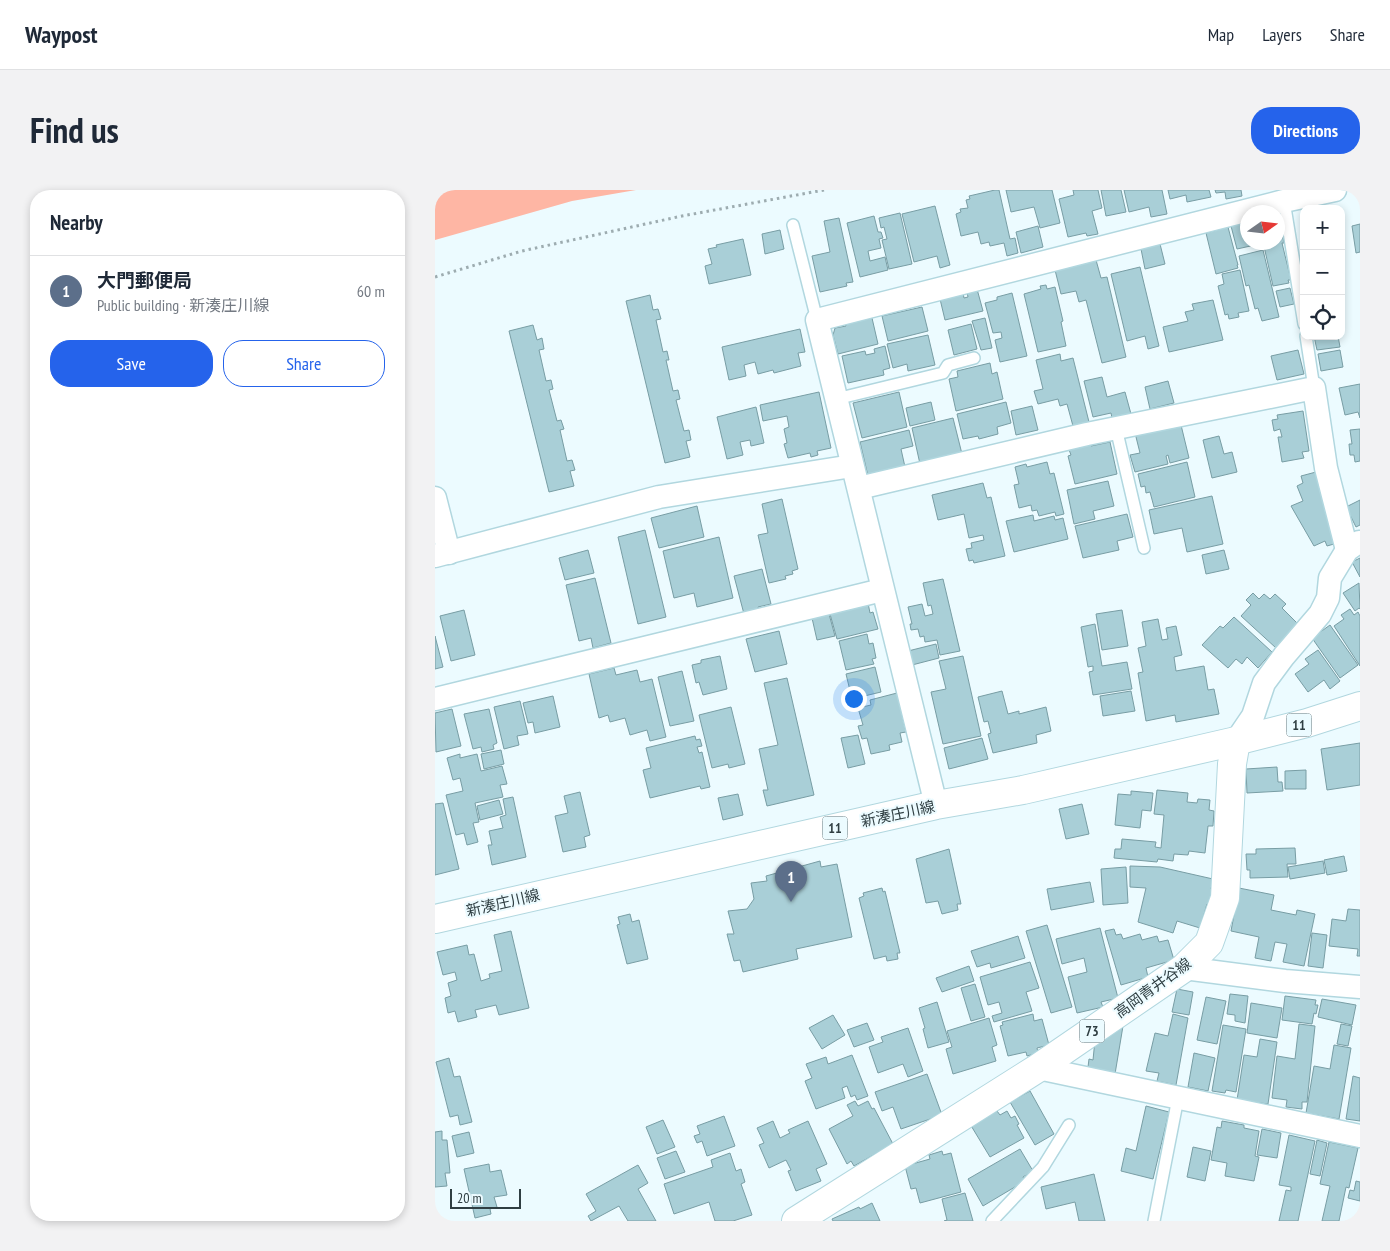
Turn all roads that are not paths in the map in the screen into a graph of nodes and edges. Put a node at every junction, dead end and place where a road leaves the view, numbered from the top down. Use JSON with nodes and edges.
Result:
{"nodes":[{"id":1,"x":1335,"y":190,"type":"edge"},
{"id":2,"x":1284,"y":201,"type":"junction"},
{"id":3,"x":793,"y":225,"type":"dead end"},
{"id":4,"x":1300,"y":299,"type":"edge"},
{"id":5,"x":817,"y":320,"type":"junction"},
{"id":6,"x":1307,"y":340,"type":"edge"},
{"id":7,"x":975,"y":358,"type":"dead end"},
{"id":8,"x":1314,"y":388,"type":"junction"},
{"id":9,"x":836,"y":399,"type":"junction"},
{"id":10,"x":1116,"y":428,"type":"junction"},
{"id":11,"x":852,"y":466,"type":"junction"},
{"id":12,"x":859,"y":488,"type":"junction"},
{"id":13,"x":435,"y":498,"type":"edge"},
{"id":14,"x":1353,"y":546,"type":"edge"},
{"id":15,"x":1144,"y":548,"type":"dead end"},
{"id":16,"x":442,"y":554,"type":"edge"},
{"id":17,"x":882,"y":590,"type":"junction"},
{"id":18,"x":435,"y":699,"type":"edge"},
{"id":19,"x":1360,"y":706,"type":"edge"},
{"id":20,"x":1237,"y":741,"type":"junction"},
{"id":21,"x":936,"y":805,"type":"junction"},
{"id":22,"x":435,"y":919,"type":"edge"},
{"id":23,"x":1184,"y":968,"type":"junction"},
{"id":24,"x":1360,"y":987,"type":"edge"},
{"id":25,"x":1038,"y":1068,"type":"junction"},
{"id":26,"x":1178,"y":1098,"type":"junction"},
{"id":27,"x":1069,"y":1125,"type":"dead end"},
{"id":28,"x":1360,"y":1136,"type":"edge"},
{"id":29,"x":796,"y":1221,"type":"edge"},
{"id":30,"x":992,"y":1221,"type":"edge"},
{"id":31,"x":1154,"y":1221,"type":"edge"}],
"edges":[{"from":1,"to":2,"type":"street"},
{"from":2,"to":4,"type":"lane"},
{"from":2,"to":5,"type":"street"},
{"from":3,"to":5,"type":"lane"},
{"from":5,"to":9,"type":"street"},
{"from":6,"to":8,"type":"lane"},
{"from":7,"to":9,"type":"lane"},
{"from":8,"to":10,"type":"street"},
{"from":8,"to":14,"type":"street"},
{"from":9,"to":11,"type":"street"},
{"from":10,"to":12,"type":"street"},
{"from":10,"to":15,"type":"lane"},
{"from":11,"to":12,"type":"street"},
{"from":11,"to":16,"type":"street"},
{"from":12,"to":17,"type":"street"},
{"from":13,"to":16,"type":"street"},
{"from":14,"to":20,"type":"street"},
{"from":17,"to":18,"type":"street"},
{"from":17,"to":21,"type":"street"},
{"from":19,"to":20,"type":"main road","name":"新湊庄川線","number":"11"},
{"from":20,"to":21,"type":"main road","name":"新湊庄川線","number":"11"},
{"from":20,"to":23,"type":"main road","name":"高岡青井谷線","number":"73"},
{"from":21,"to":22,"type":"main road","name":"新湊庄川線","number":"11"},
{"from":23,"to":24,"type":"street"},
{"from":23,"to":25,"type":"main road","name":"高岡青井谷線","number":"73"},
{"from":25,"to":26,"type":"street"},
{"from":25,"to":29,"type":"main road","name":"高岡青井谷線","number":"73"},
{"from":26,"to":28,"type":"street"},
{"from":26,"to":31,"type":"lane"},
{"from":27,"to":30,"type":"lane"}]}
